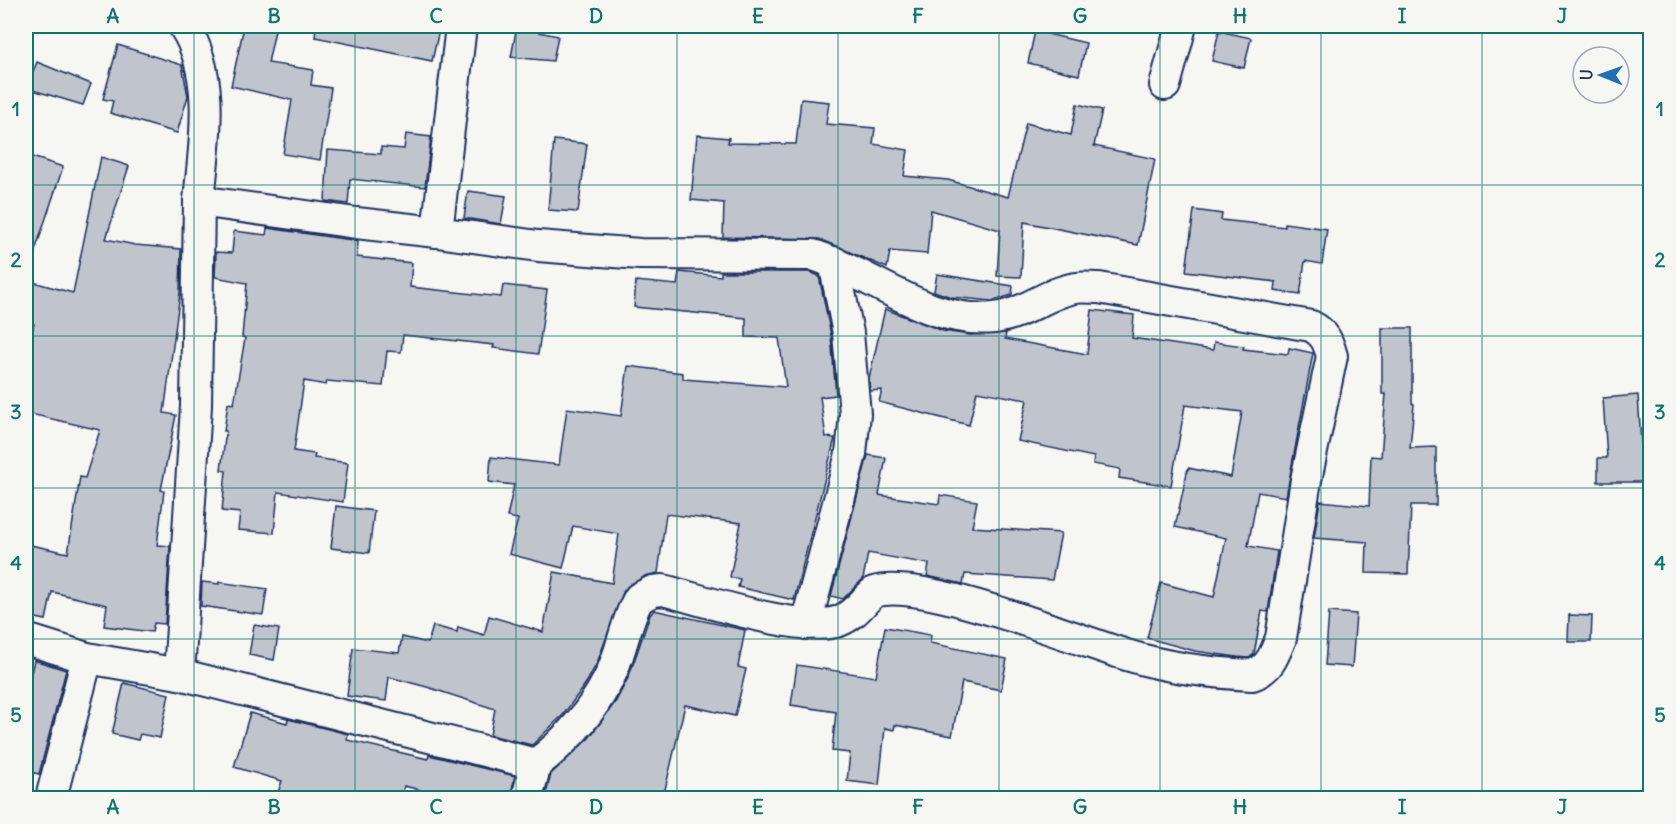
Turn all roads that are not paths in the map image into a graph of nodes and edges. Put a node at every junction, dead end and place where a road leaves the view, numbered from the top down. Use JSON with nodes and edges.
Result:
{"nodes":[{"id":1,"x":184,"y":26,"type":"edge"},
{"id":2,"x":461,"y":26,"type":"edge"},
{"id":3,"x":1181,"y":26,"type":"edge"},
{"id":4,"x":1166,"y":85,"type":"dead end"},
{"id":5,"x":198,"y":201,"type":"junction"},
{"id":6,"x":437,"y":232,"type":"junction"},
{"id":7,"x":834,"y":262,"type":"junction"},
{"id":8,"x":806,"y":624,"type":"junction"},
{"id":9,"x":26,"y":639,"type":"edge"},
{"id":10,"x":87,"y":658,"type":"junction"},
{"id":11,"x":179,"y":674,"type":"junction"},
{"id":12,"x":536,"y":764,"type":"junction"},
{"id":13,"x":51,"y":798,"type":"edge"},
{"id":14,"x":527,"y":798,"type":"edge"}],
"edges":[{"from":1,"to":5,"type":"street"},
{"from":2,"to":6,"type":"street"},
{"from":3,"to":4,"type":"street"},
{"from":5,"to":6,"type":"street"},
{"from":5,"to":11,"type":"street"},
{"from":6,"to":7,"type":"street"},
{"from":7,"to":8,"type":"street"},
{"from":7,"to":8,"type":"street"},
{"from":8,"to":12,"type":"street"},
{"from":9,"to":10,"type":"street"},
{"from":10,"to":11,"type":"street"},
{"from":10,"to":13,"type":"street"},
{"from":11,"to":12,"type":"street"},
{"from":12,"to":14,"type":"street"}]}
